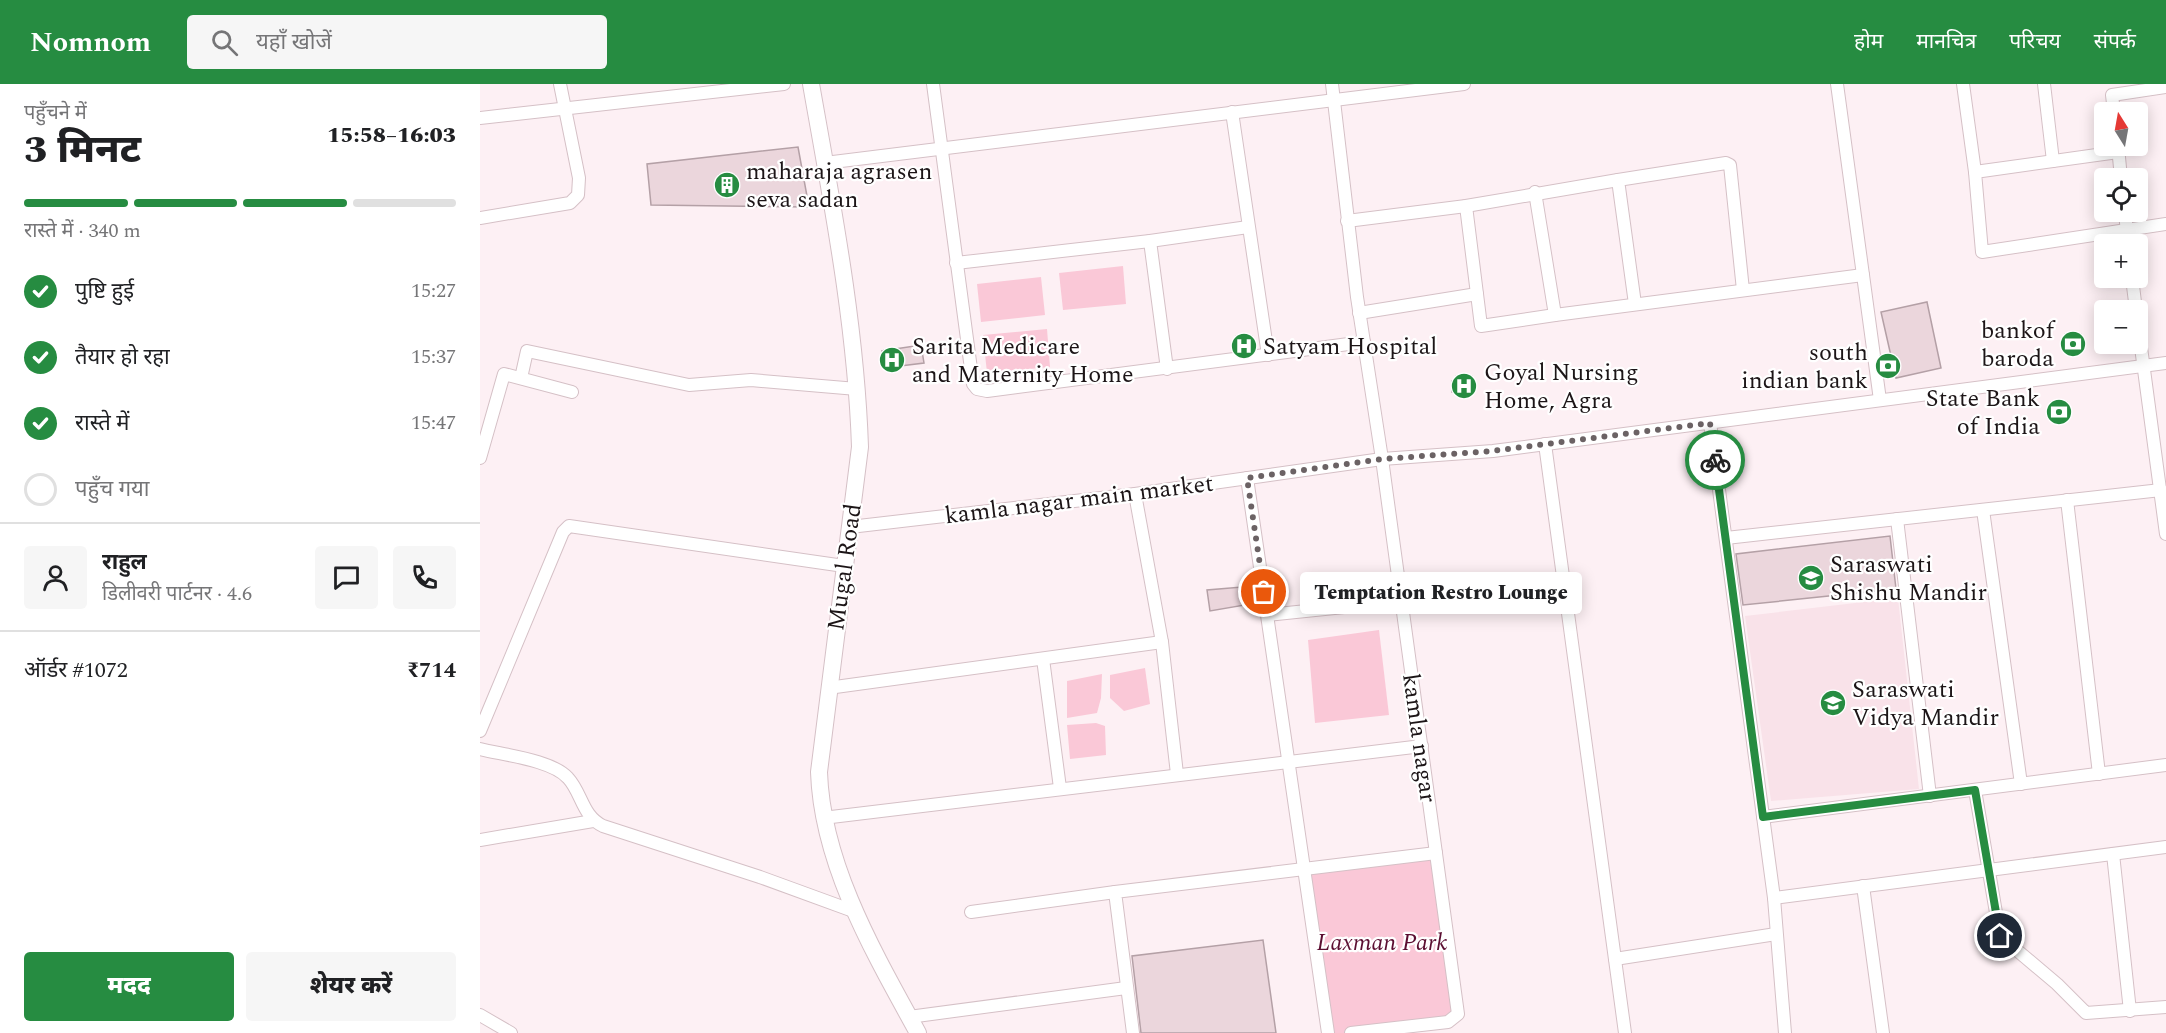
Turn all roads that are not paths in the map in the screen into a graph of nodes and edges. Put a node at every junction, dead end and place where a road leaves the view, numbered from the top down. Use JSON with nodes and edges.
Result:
{"nodes":[{"id":1,"x":560,"y":84,"type":"edge"},
{"id":2,"x":784,"y":84,"type":"edge"},
{"id":3,"x":811,"y":84,"type":"edge"},
{"id":4,"x":933,"y":84,"type":"edge"},
{"id":5,"x":1332,"y":84,"type":"edge"},
{"id":6,"x":1464,"y":84,"type":"edge"},
{"id":7,"x":1837,"y":84,"type":"edge"},
{"id":8,"x":1963,"y":84,"type":"edge"},
{"id":9,"x":2043,"y":84,"type":"edge"},
{"id":10,"x":2166,"y":87,"type":"edge"},
{"id":11,"x":2111,"y":89,"type":"edge"},
{"id":12,"x":1334,"y":101,"type":"junction"},
{"id":13,"x":564,"y":108,"type":"junction"},
{"id":14,"x":1232,"y":112,"type":"junction"},
{"id":15,"x":480,"y":118,"type":"edge"},
{"id":16,"x":942,"y":148,"type":"junction"},
{"id":17,"x":2094,"y":154,"type":"edge"},
{"id":18,"x":2054,"y":161,"type":"junction"},
{"id":19,"x":825,"y":163,"type":"junction"},
{"id":20,"x":1975,"y":172,"type":"junction"},
{"id":21,"x":1618,"y":180,"type":"junction"},
{"id":22,"x":1535,"y":192,"type":"junction"},
{"id":23,"x":1466,"y":206,"type":"junction"},
{"id":24,"x":480,"y":218,"type":"edge"},
{"id":25,"x":1347,"y":221,"type":"junction"},
{"id":26,"x":2126,"y":222,"type":"edge"},
{"id":27,"x":2166,"y":224,"type":"edge"},
{"id":28,"x":1248,"y":227,"type":"junction"},
{"id":29,"x":2127,"y":230,"type":"junction"},
{"id":30,"x":2127,"y":234,"type":"edge"},
{"id":31,"x":1150,"y":241,"type":"junction"},
{"id":32,"x":957,"y":263,"type":"junction"},
{"id":33,"x":1863,"y":275,"type":"junction"},
{"id":34,"x":1743,"y":290,"type":"junction"},
{"id":35,"x":1477,"y":294,"type":"junction"},
{"id":36,"x":1635,"y":304,"type":"junction"},
{"id":37,"x":1359,"y":313,"type":"junction"},
{"id":38,"x":1555,"y":315,"type":"junction"},
{"id":39,"x":1364,"y":342,"type":"junction"},
{"id":40,"x":2141,"y":354,"type":"edge"},
{"id":41,"x":1268,"y":355,"type":"junction"},
{"id":42,"x":2166,"y":363,"type":"edge"},
{"id":43,"x":2142,"y":366,"type":"junction"},
{"id":44,"x":1167,"y":369,"type":"junction"},
{"id":45,"x":521,"y":378,"type":"junction"},
{"id":46,"x":857,"y":389,"type":"junction"},
{"id":47,"x":572,"y":392,"type":"dead end"},
{"id":48,"x":1880,"y":400,"type":"junction"},
{"id":49,"x":1710,"y":423,"type":"junction"},
{"id":50,"x":1545,"y":444,"type":"junction"},
{"id":51,"x":480,"y":458,"type":"edge"},
{"id":52,"x":1382,"y":459,"type":"junction"},
{"id":53,"x":1247,"y":478,"type":"junction"},
{"id":54,"x":2161,"y":490,"type":"junction"},
{"id":55,"x":1135,"y":494,"type":"junction"},
{"id":56,"x":2067,"y":500,"type":"junction"},
{"id":57,"x":1983,"y":510,"type":"junction"},
{"id":58,"x":1897,"y":519,"type":"junction"},
{"id":59,"x":850,"y":527,"type":"junction"},
{"id":60,"x":2166,"y":534,"type":"edge"},
{"id":61,"x":1726,"y":538,"type":"junction"},
{"id":62,"x":844,"y":566,"type":"junction"},
{"id":63,"x":1402,"y":601,"type":"junction"},
{"id":64,"x":1268,"y":615,"type":"junction"},
{"id":65,"x":1162,"y":642,"type":"junction"},
{"id":66,"x":1043,"y":659,"type":"junction"},
{"id":67,"x":828,"y":688,"type":"junction"},
{"id":68,"x":480,"y":731,"type":"edge"},
{"id":69,"x":1422,"y":746,"type":"junction"},
{"id":70,"x":480,"y":749,"type":"edge"},
{"id":71,"x":1289,"y":763,"type":"junction"},
{"id":72,"x":2166,"y":765,"type":"edge"},
{"id":73,"x":1177,"y":774,"type":"junction"},
{"id":74,"x":2099,"y":774,"type":"junction"},
{"id":75,"x":2020,"y":784,"type":"junction"},
{"id":76,"x":1060,"y":789,"type":"junction"},
{"id":77,"x":1975,"y":790,"type":"junction"},
{"id":78,"x":1930,"y":796,"type":"junction"},
{"id":79,"x":1763,"y":817,"type":"junction"},
{"id":80,"x":823,"y":818,"type":"junction"},
{"id":81,"x":593,"y":821,"type":"junction"},
{"id":82,"x":480,"y":840,"type":"edge"},
{"id":83,"x":2166,"y":847,"type":"edge"},
{"id":84,"x":1436,"y":853,"type":"junction"},
{"id":85,"x":2113,"y":854,"type":"junction"},
{"id":86,"x":1305,"y":869,"type":"junction"},
{"id":87,"x":1987,"y":870,"type":"junction"},
{"id":88,"x":1863,"y":886,"type":"junction"},
{"id":89,"x":1116,"y":892,"type":"junction"},
{"id":90,"x":1774,"y":898,"type":"junction"},
{"id":91,"x":856,"y":912,"type":"junction"},
{"id":92,"x":971,"y":912,"type":"dead end"},
{"id":93,"x":1776,"y":934,"type":"junction"},
{"id":94,"x":1615,"y":960,"type":"junction"},
{"id":95,"x":1126,"y":988,"type":"junction"},
{"id":96,"x":2166,"y":1007,"type":"edge"},
{"id":97,"x":2130,"y":1011,"type":"junction"},
{"id":98,"x":480,"y":1015,"type":"edge"},
{"id":99,"x":909,"y":1017,"type":"junction"},
{"id":100,"x":511,"y":1033,"type":"edge"},
{"id":101,"x":918,"y":1033,"type":"edge"},
{"id":102,"x":1133,"y":1033,"type":"edge"},
{"id":103,"x":1328,"y":1033,"type":"edge"},
{"id":104,"x":1351,"y":1033,"type":"edge"},
{"id":105,"x":1625,"y":1033,"type":"edge"},
{"id":106,"x":1785,"y":1033,"type":"edge"},
{"id":107,"x":1883,"y":1033,"type":"edge"}],
"edges":[{"from":1,"to":13,"type":"street"},
{"from":2,"to":13,"type":"street"},
{"from":3,"to":19,"type":"street","name":"Mugal Road"},
{"from":4,"to":16,"type":"street"},
{"from":5,"to":12,"type":"street"},
{"from":6,"to":12,"type":"street"},
{"from":7,"to":33,"type":"street"},
{"from":8,"to":20,"type":"street"},
{"from":9,"to":18,"type":"street"},
{"from":10,"to":11,"type":"street"},
{"from":12,"to":14,"type":"street"},
{"from":12,"to":25,"type":"street","name":"kamla nagar"},
{"from":13,"to":15,"type":"street"},
{"from":13,"to":24,"type":"street"},
{"from":14,"to":16,"type":"street"},
{"from":14,"to":28,"type":"street"},
{"from":16,"to":19,"type":"street"},
{"from":16,"to":32,"type":"street"},
{"from":17,"to":18,"type":"street"},
{"from":18,"to":20,"type":"street"},
{"from":19,"to":46,"type":"street","name":"Mugal Road"},
{"from":20,"to":29,"type":"street"},
{"from":21,"to":22,"type":"street"},
{"from":21,"to":34,"type":"street"},
{"from":21,"to":36,"type":"street"},
{"from":22,"to":23,"type":"street"},
{"from":22,"to":38,"type":"street"},
{"from":23,"to":25,"type":"street"},
{"from":23,"to":35,"type":"street"},
{"from":25,"to":37,"type":"street","name":"kamla nagar"},
{"from":26,"to":29,"type":"street"},
{"from":27,"to":29,"type":"street"},
{"from":28,"to":31,"type":"street"},
{"from":28,"to":41,"type":"street"},
{"from":29,"to":30,"type":"street"},
{"from":31,"to":32,"type":"street"},
{"from":31,"to":44,"type":"street"},
{"from":32,"to":44,"type":"street"},
{"from":33,"to":34,"type":"street"},
{"from":33,"to":48,"type":"street"},
{"from":34,"to":36,"type":"street"},
{"from":35,"to":37,"type":"street"},
{"from":35,"to":38,"type":"street"},
{"from":36,"to":38,"type":"street"},
{"from":37,"to":39,"type":"street","name":"kamla nagar"},
{"from":39,"to":41,"type":"street"},
{"from":39,"to":52,"type":"street","name":"kamla nagar"},
{"from":40,"to":43,"type":"street"},
{"from":41,"to":44,"type":"street"},
{"from":42,"to":43,"type":"street","name":"kamla nagar main market"},
{"from":43,"to":48,"type":"street","name":"kamla nagar main market"},
{"from":43,"to":54,"type":"street"},
{"from":45,"to":46,"type":"street"},
{"from":45,"to":47,"type":"street"},
{"from":45,"to":51,"type":"street"},
{"from":46,"to":59,"type":"street","name":"Mugal Road"},
{"from":48,"to":49,"type":"street","name":"kamla nagar main market"},
{"from":49,"to":50,"type":"street","name":"kamla nagar main market"},
{"from":49,"to":61,"type":"street"},
{"from":50,"to":52,"type":"street","name":"kamla nagar main market"},
{"from":50,"to":94,"type":"street"},
{"from":52,"to":53,"type":"street","name":"kamla nagar main market"},
{"from":52,"to":63,"type":"street","name":"kamla nagar"},
{"from":53,"to":55,"type":"street","name":"kamla nagar main market"},
{"from":53,"to":64,"type":"street"},
{"from":54,"to":56,"type":"street"},
{"from":54,"to":60,"type":"street"},
{"from":55,"to":59,"type":"street","name":"kamla nagar main market"},
{"from":55,"to":65,"type":"street"},
{"from":56,"to":57,"type":"street"},
{"from":56,"to":74,"type":"street"},
{"from":57,"to":58,"type":"street"},
{"from":57,"to":75,"type":"street"},
{"from":58,"to":61,"type":"street"},
{"from":58,"to":78,"type":"street"},
{"from":59,"to":62,"type":"street","name":"Mugal Road"},
{"from":61,"to":79,"type":"street"},
{"from":62,"to":67,"type":"street","name":"Mugal Road"},
{"from":62,"to":68,"type":"street"},
{"from":63,"to":64,"type":"street"},
{"from":63,"to":69,"type":"street","name":"kamla nagar"},
{"from":64,"to":71,"type":"street"},
{"from":65,"to":66,"type":"street"},
{"from":65,"to":73,"type":"street"},
{"from":66,"to":67,"type":"street"},
{"from":66,"to":76,"type":"street"},
{"from":67,"to":80,"type":"street","name":"Mugal Road"},
{"from":69,"to":71,"type":"street"},
{"from":69,"to":84,"type":"street","name":"kamla nagar"},
{"from":70,"to":81,"type":"street"},
{"from":71,"to":73,"type":"street"},
{"from":71,"to":86,"type":"street"},
{"from":72,"to":74,"type":"street"},
{"from":73,"to":76,"type":"street"},
{"from":74,"to":75,"type":"street"},
{"from":75,"to":77,"type":"street"},
{"from":76,"to":80,"type":"street"},
{"from":77,"to":78,"type":"street"},
{"from":77,"to":87,"type":"street"},
{"from":78,"to":79,"type":"street"},
{"from":79,"to":90,"type":"street"},
{"from":80,"to":91,"type":"street","name":"Mugal Road"},
{"from":81,"to":82,"type":"street"},
{"from":81,"to":91,"type":"street"},
{"from":83,"to":85,"type":"street"},
{"from":84,"to":86,"type":"street"},
{"from":84,"to":104,"type":"street","name":"kamla nagar"},
{"from":85,"to":87,"type":"street"},
{"from":85,"to":97,"type":"street"},
{"from":86,"to":89,"type":"street"},
{"from":86,"to":103,"type":"street"},
{"from":87,"to":88,"type":"street"},
{"from":87,"to":97,"type":"street"},
{"from":88,"to":90,"type":"street"},
{"from":88,"to":107,"type":"street"},
{"from":89,"to":92,"type":"street"},
{"from":89,"to":95,"type":"street"},
{"from":90,"to":93,"type":"street"},
{"from":91,"to":99,"type":"street","name":"Mugal Road"},
{"from":93,"to":94,"type":"street"},
{"from":93,"to":106,"type":"street"},
{"from":94,"to":105,"type":"street"},
{"from":95,"to":99,"type":"street"},
{"from":95,"to":102,"type":"street"},
{"from":96,"to":97,"type":"street"},
{"from":98,"to":100,"type":"street"},
{"from":99,"to":101,"type":"street","name":"Mugal Road"}]}
